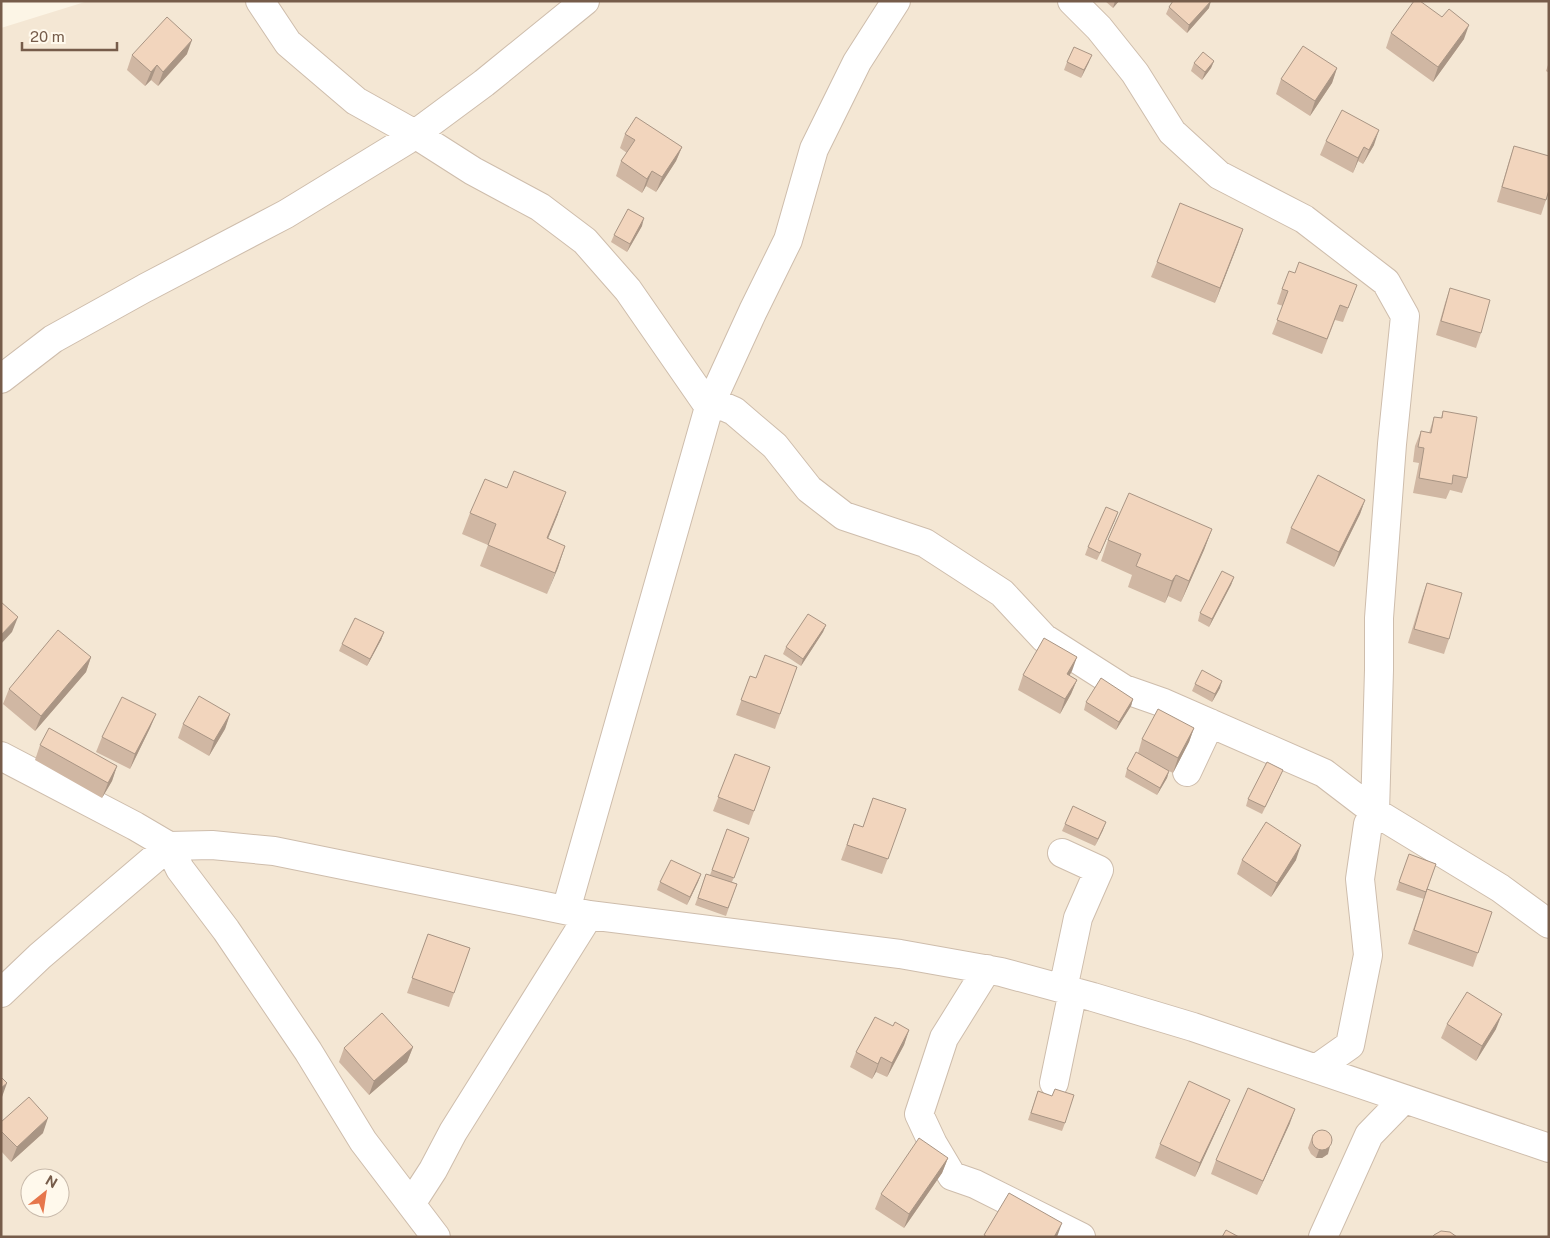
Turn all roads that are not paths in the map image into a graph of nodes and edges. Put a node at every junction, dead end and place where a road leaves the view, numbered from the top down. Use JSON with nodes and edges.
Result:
{"nodes":[{"id":1,"x":260,"y":1,"type":"edge"},
{"id":2,"x":585,"y":1,"type":"edge"},
{"id":3,"x":896,"y":1,"type":"edge"},
{"id":4,"x":1072,"y":1,"type":"edge"},
{"id":5,"x":415,"y":134,"type":"junction"},
{"id":6,"x":1,"y":378,"type":"edge"},
{"id":7,"x":710,"y":404,"type":"junction"},
{"id":8,"x":1210,"y":723,"type":"junction"},
{"id":9,"x":1,"y":756,"type":"edge"},
{"id":10,"x":1186,"y":772,"type":"dead end"},
{"id":11,"x":1375,"y":812,"type":"junction"},
{"id":12,"x":168,"y":846,"type":"junction"},
{"id":13,"x":1062,"y":853,"type":"dead end"},
{"id":14,"x":578,"y":913,"type":"junction"},
{"id":15,"x":1549,"y":924,"type":"edge"},
{"id":16,"x":987,"y":969,"type":"junction"},
{"id":17,"x":1068,"y":990,"type":"junction"},
{"id":18,"x":1,"y":993,"type":"edge"},
{"id":19,"x":1316,"y":1069,"type":"junction"},
{"id":20,"x":1054,"y":1083,"type":"dead end"},
{"id":21,"x":1404,"y":1099,"type":"junction"},
{"id":22,"x":1549,"y":1148,"type":"edge"},
{"id":23,"x":411,"y":1204,"type":"junction"},
{"id":24,"x":436,"y":1237,"type":"edge"},
{"id":25,"x":1081,"y":1237,"type":"edge"},
{"id":26,"x":1323,"y":1237,"type":"edge"}],
"edges":[{"from":1,"to":5,"type":"street"},
{"from":2,"to":5,"type":"street"},
{"from":3,"to":7,"type":"street"},
{"from":4,"to":11,"type":"street"},
{"from":5,"to":6,"type":"street"},
{"from":5,"to":7,"type":"street"},
{"from":7,"to":8,"type":"street"},
{"from":7,"to":14,"type":"street"},
{"from":8,"to":10,"type":"street"},
{"from":8,"to":11,"type":"street"},
{"from":9,"to":12,"type":"street"},
{"from":11,"to":15,"type":"street"},
{"from":11,"to":19,"type":"street"},
{"from":12,"to":14,"type":"street"},
{"from":12,"to":18,"type":"street"},
{"from":12,"to":23,"type":"street"},
{"from":13,"to":17,"type":"street"},
{"from":14,"to":16,"type":"street"},
{"from":14,"to":23,"type":"street"},
{"from":16,"to":17,"type":"street"},
{"from":16,"to":25,"type":"street"},
{"from":17,"to":19,"type":"street"},
{"from":17,"to":20,"type":"street"},
{"from":19,"to":21,"type":"street"},
{"from":21,"to":22,"type":"street"},
{"from":21,"to":26,"type":"street"},
{"from":23,"to":24,"type":"street"}]}
